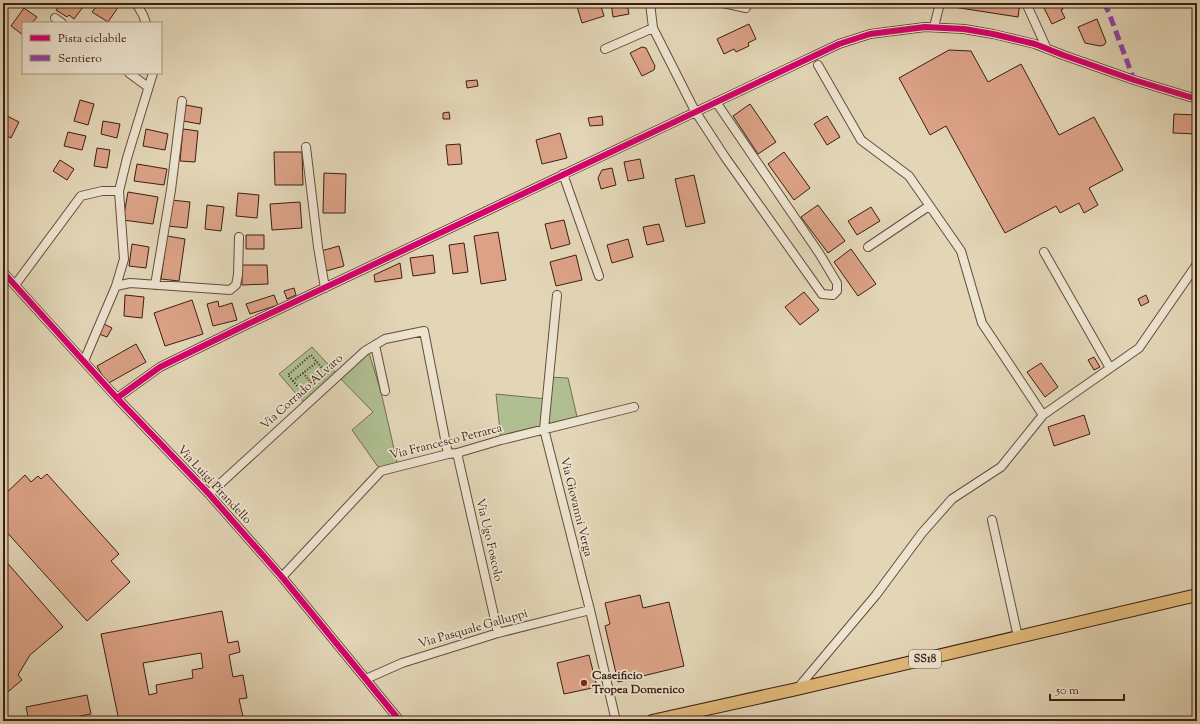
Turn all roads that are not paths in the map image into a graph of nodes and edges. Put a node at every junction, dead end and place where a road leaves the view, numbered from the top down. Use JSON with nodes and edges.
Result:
{"nodes":[{"id":1,"x":136,"y":3,"type":"edge"},
{"id":2,"x":650,"y":3,"type":"edge"},
{"id":3,"x":723,"y":3,"type":"edge"},
{"id":4,"x":940,"y":3,"type":"edge"},
{"id":5,"x":1026,"y":3,"type":"edge"},
{"id":6,"x":746,"y":8,"type":"dead end"},
{"id":7,"x":146,"y":22,"type":"edge"},
{"id":8,"x":934,"y":27,"type":"junction"},
{"id":9,"x":653,"y":28,"type":"junction"},
{"id":10,"x":605,"y":49,"type":"dead end"},
{"id":11,"x":1047,"y":49,"type":"junction"},
{"id":12,"x":818,"y":65,"type":"dead end"},
{"id":13,"x":130,"y":74,"type":"edge"},
{"id":14,"x":153,"y":74,"type":"edge"},
{"id":15,"x":148,"y":87,"type":"junction"},
{"id":16,"x":1197,"y":98,"type":"edge"},
{"id":17,"x":182,"y":101,"type":"dead end"},
{"id":18,"x":716,"y":102,"type":"junction"},
{"id":19,"x":695,"y":111,"type":"junction"},
{"id":20,"x":306,"y":146,"type":"dead end"},
{"id":21,"x":563,"y":174,"type":"junction"},
{"id":22,"x":119,"y":191,"type":"junction"},
{"id":23,"x":929,"y":206,"type":"junction"},
{"id":24,"x":239,"y":237,"type":"dead end"},
{"id":25,"x":868,"y":248,"type":"dead end"},
{"id":26,"x":1044,"y":252,"type":"dead end"},
{"id":27,"x":1197,"y":264,"type":"edge"},
{"id":28,"x":3,"y":272,"type":"edge"},
{"id":29,"x":599,"y":276,"type":"dead end"},
{"id":30,"x":15,"y":285,"type":"junction"},
{"id":31,"x":155,"y":285,"type":"junction"},
{"id":32,"x":116,"y":286,"type":"junction"},
{"id":33,"x":325,"y":288,"type":"junction"},
{"id":34,"x":557,"y":296,"type":"dead end"},
{"id":35,"x":424,"y":331,"type":"joint"},
{"id":36,"x":375,"y":345,"type":"junction"},
{"id":37,"x":84,"y":361,"type":"junction"},
{"id":38,"x":1110,"y":368,"type":"junction"},
{"id":39,"x":385,"y":391,"type":"dead end"},
{"id":40,"x":117,"y":398,"type":"junction"},
{"id":41,"x":634,"y":407,"type":"dead end"},
{"id":42,"x":1043,"y":415,"type":"junction"},
{"id":43,"x":544,"y":429,"type":"junction"},
{"id":44,"x":453,"y":453,"type":"junction"},
{"id":45,"x":209,"y":494,"type":"junction"},
{"id":46,"x":992,"y":520,"type":"dead end"},
{"id":47,"x":282,"y":576,"type":"junction"},
{"id":48,"x":1197,"y":595,"type":"edge"},
{"id":49,"x":590,"y":610,"type":"junction"},
{"id":50,"x":498,"y":633,"type":"junction"},
{"id":51,"x":1018,"y":637,"type":"junction"},
{"id":52,"x":366,"y":679,"type":"junction"},
{"id":53,"x":797,"y":690,"type":"junction"},
{"id":54,"x":400,"y":721,"type":"edge"},
{"id":55,"x":616,"y":721,"type":"edge"},
{"id":56,"x":652,"y":721,"type":"edge"}],
"edges":[{"from":1,"to":7,"type":"street"},
{"from":2,"to":9,"type":"street"},
{"from":3,"to":6,"type":"street"},
{"from":4,"to":8,"type":"street"},
{"from":5,"to":11,"type":"street"},
{"from":8,"to":11,"type":"street"},
{"from":8,"to":18,"type":"street"},
{"from":9,"to":10,"type":"street"},
{"from":9,"to":19,"type":"street"},
{"from":11,"to":16,"type":"street"},
{"from":12,"to":23,"type":"street"},
{"from":13,"to":15,"type":"street"},
{"from":14,"to":15,"type":"street"},
{"from":15,"to":22,"type":"street"},
{"from":17,"to":31,"type":"street"},
{"from":18,"to":19,"type":"street"},
{"from":18,"to":19,"type":"street"},
{"from":19,"to":21,"type":"street"},
{"from":20,"to":33,"type":"street"},
{"from":21,"to":29,"type":"street"},
{"from":21,"to":33,"type":"street"},
{"from":22,"to":30,"type":"street"},
{"from":22,"to":32,"type":"street"},
{"from":23,"to":25,"type":"street"},
{"from":23,"to":42,"type":"street"},
{"from":24,"to":31,"type":"street"},
{"from":26,"to":38,"type":"street"},
{"from":27,"to":38,"type":"street"},
{"from":28,"to":30,"type":"street","name":"Via Luigi Pirandello"},
{"from":30,"to":37,"type":"street","name":"Via Luigi Pirandello"},
{"from":31,"to":32,"type":"street"},
{"from":32,"to":37,"type":"street"},
{"from":33,"to":40,"type":"street"},
{"from":34,"to":43,"type":"street","name":"Via Giovanni Verga"},
{"from":35,"to":36,"type":"street","name":"Via Corrado ALvaro"},
{"from":35,"to":44,"type":"street","name":"Via Ugo Foscolo"},
{"from":36,"to":39,"type":"street"},
{"from":36,"to":45,"type":"street","name":"Via Corrado ALvaro"},
{"from":37,"to":40,"type":"street","name":"Via Luigi Pirandello"},
{"from":38,"to":42,"type":"street"},
{"from":40,"to":45,"type":"street","name":"Via Luigi Pirandello"},
{"from":41,"to":43,"type":"street","name":"Via Francesco Petrarca"},
{"from":42,"to":53,"type":"street"},
{"from":43,"to":44,"type":"street","name":"Via Francesco Petrarca"},
{"from":43,"to":49,"type":"street","name":"Via Giovanni Verga"},
{"from":44,"to":47,"type":"street","name":"Via Francesco Petrarca"},
{"from":44,"to":50,"type":"street","name":"Via Ugo Foscolo"},
{"from":45,"to":47,"type":"street","name":"Via Luigi Pirandello"},
{"from":46,"to":51,"type":"street"},
{"from":47,"to":52,"type":"street","name":"Via Luigi Pirandello"},
{"from":48,"to":51,"type":"main road","number":"SS18"},
{"from":49,"to":50,"type":"street","name":"Via Pasquale Galluppi"},
{"from":49,"to":55,"type":"street","name":"Via Giovanni Verga"},
{"from":50,"to":52,"type":"street","name":"Via Pasquale Galluppi"},
{"from":51,"to":53,"type":"main road","number":"SS18"},
{"from":52,"to":54,"type":"street","name":"Via Luigi Pirandello"},
{"from":53,"to":56,"type":"main road","number":"SS18"}]}
